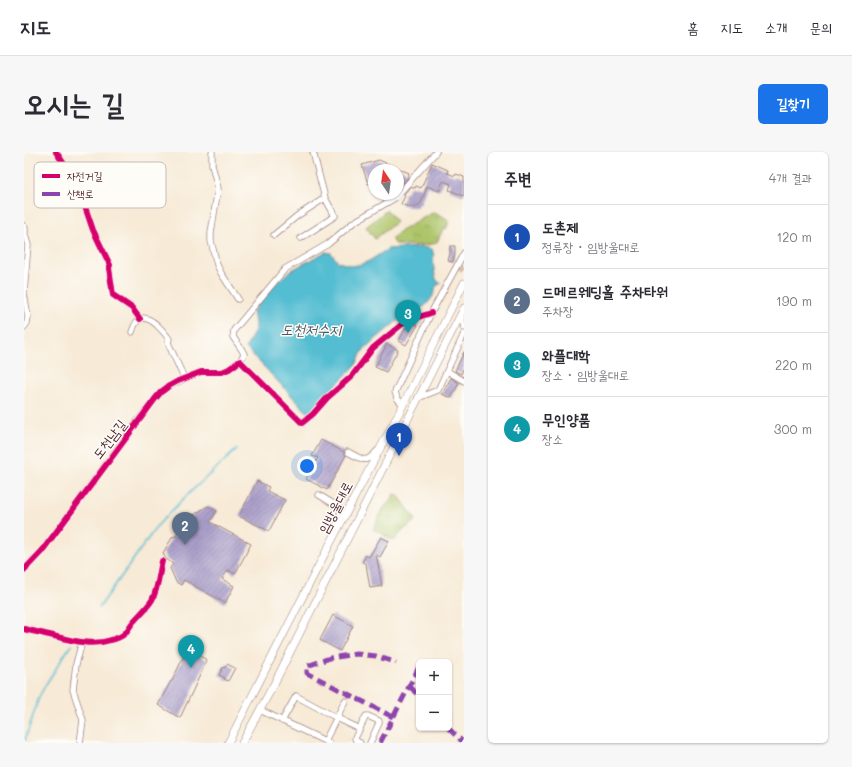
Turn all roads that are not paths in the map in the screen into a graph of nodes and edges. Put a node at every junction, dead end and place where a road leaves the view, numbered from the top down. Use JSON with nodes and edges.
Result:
{"nodes":[{"id":1,"x":56,"y":152,"type":"edge"},
{"id":2,"x":212,"y":152,"type":"edge"},
{"id":3,"x":313,"y":152,"type":"edge"},
{"id":4,"x":436,"y":152,"type":"edge"},
{"id":5,"x":62,"y":162,"type":"edge"},
{"id":6,"x":325,"y":198,"type":"junction"},
{"id":7,"x":85,"y":208,"type":"edge"},
{"id":8,"x":24,"y":226,"type":"edge"},
{"id":9,"x":274,"y":235,"type":"dead end"},
{"id":10,"x":301,"y":238,"type":"dead end"},
{"id":11,"x":464,"y":253,"type":"edge"},
{"id":12,"x":464,"y":283,"type":"edge"},
{"id":13,"x":238,"y":299,"type":"dead end"},
{"id":14,"x":462,"y":311,"type":"edge"},
{"id":15,"x":430,"y":313,"type":"junction"},
{"id":16,"x":140,"y":319,"type":"junction"},
{"id":17,"x":24,"y":327,"type":"edge"},
{"id":18,"x":464,"y":328,"type":"edge"},
{"id":19,"x":132,"y":332,"type":"dead end"},
{"id":20,"x":464,"y":334,"type":"edge"},
{"id":21,"x":240,"y":361,"type":"junction"},
{"id":22,"x":447,"y":371,"type":"junction"},
{"id":23,"x":184,"y":378,"type":"junction"},
{"id":24,"x":464,"y":380,"type":"edge"},
{"id":25,"x":418,"y":398,"type":"junction"},
{"id":26,"x":403,"y":405,"type":"junction"},
{"id":27,"x":383,"y":443,"type":"junction"},
{"id":28,"x":348,"y":452,"type":"dead end"},
{"id":29,"x":319,"y":495,"type":"dead end"},
{"id":30,"x":335,"y":534,"type":"junction"},
{"id":31,"x":162,"y":561,"type":"dead end"},
{"id":32,"x":24,"y":570,"type":"edge"},
{"id":33,"x":24,"y":629,"type":"edge"},
{"id":34,"x":82,"y":642,"type":"junction"},
{"id":35,"x":345,"y":701,"type":"dead end"},
{"id":36,"x":260,"y":710,"type":"junction"},
{"id":37,"x":337,"y":718,"type":"junction"},
{"id":38,"x":282,"y":721,"type":"junction"},
{"id":39,"x":360,"y":729,"type":"junction"},
{"id":40,"x":327,"y":742,"type":"edge"},
{"id":41,"x":80,"y":743,"type":"edge"},
{"id":42,"x":228,"y":743,"type":"edge"},
{"id":43,"x":242,"y":743,"type":"edge"},
{"id":44,"x":360,"y":743,"type":"edge"},
{"id":45,"x":370,"y":743,"type":"edge"}],
"edges":[{"from":1,"to":5,"type":"street"},
{"from":2,"to":13,"type":"street"},
{"from":3,"to":6,"type":"street"},
{"from":4,"to":21,"type":"street"},
{"from":6,"to":9,"type":"street"},
{"from":6,"to":10,"type":"street"},
{"from":7,"to":16,"type":"street"},
{"from":8,"to":17,"type":"street"},
{"from":11,"to":15,"type":"street"},
{"from":12,"to":26,"type":"main road","name":"임방울대로"},
{"from":14,"to":18,"type":"street"},
{"from":14,"to":25,"type":"main road","name":"임방울대로"},
{"from":15,"to":21,"type":"street"},
{"from":15,"to":26,"type":"street"},
{"from":16,"to":19,"type":"street"},
{"from":16,"to":23,"type":"street"},
{"from":20,"to":22,"type":"street"},
{"from":21,"to":23,"type":"street","name":"도천남길"},
{"from":22,"to":24,"type":"street"},
{"from":22,"to":25,"type":"street"},
{"from":23,"to":32,"type":"street","name":"도천남길"},
{"from":25,"to":36,"type":"main road","name":"임방울대로"},
{"from":26,"to":27,"type":"main road","name":"임방울대로"},
{"from":27,"to":28,"type":"street"},
{"from":27,"to":30,"type":"main road","name":"임방울대로"},
{"from":29,"to":30,"type":"street"},
{"from":30,"to":42,"type":"main road","name":"임방울대로"},
{"from":31,"to":34,"type":"street"},
{"from":33,"to":34,"type":"street"},
{"from":34,"to":41,"type":"street"},
{"from":35,"to":37,"type":"street"},
{"from":36,"to":38,"type":"street"},
{"from":36,"to":43,"type":"main road","name":"임방울대로"},
{"from":37,"to":38,"type":"street"},
{"from":37,"to":39,"type":"street"},
{"from":37,"to":40,"type":"street"},
{"from":38,"to":40,"type":"street"},
{"from":39,"to":44,"type":"street"},
{"from":39,"to":45,"type":"street"}]}
